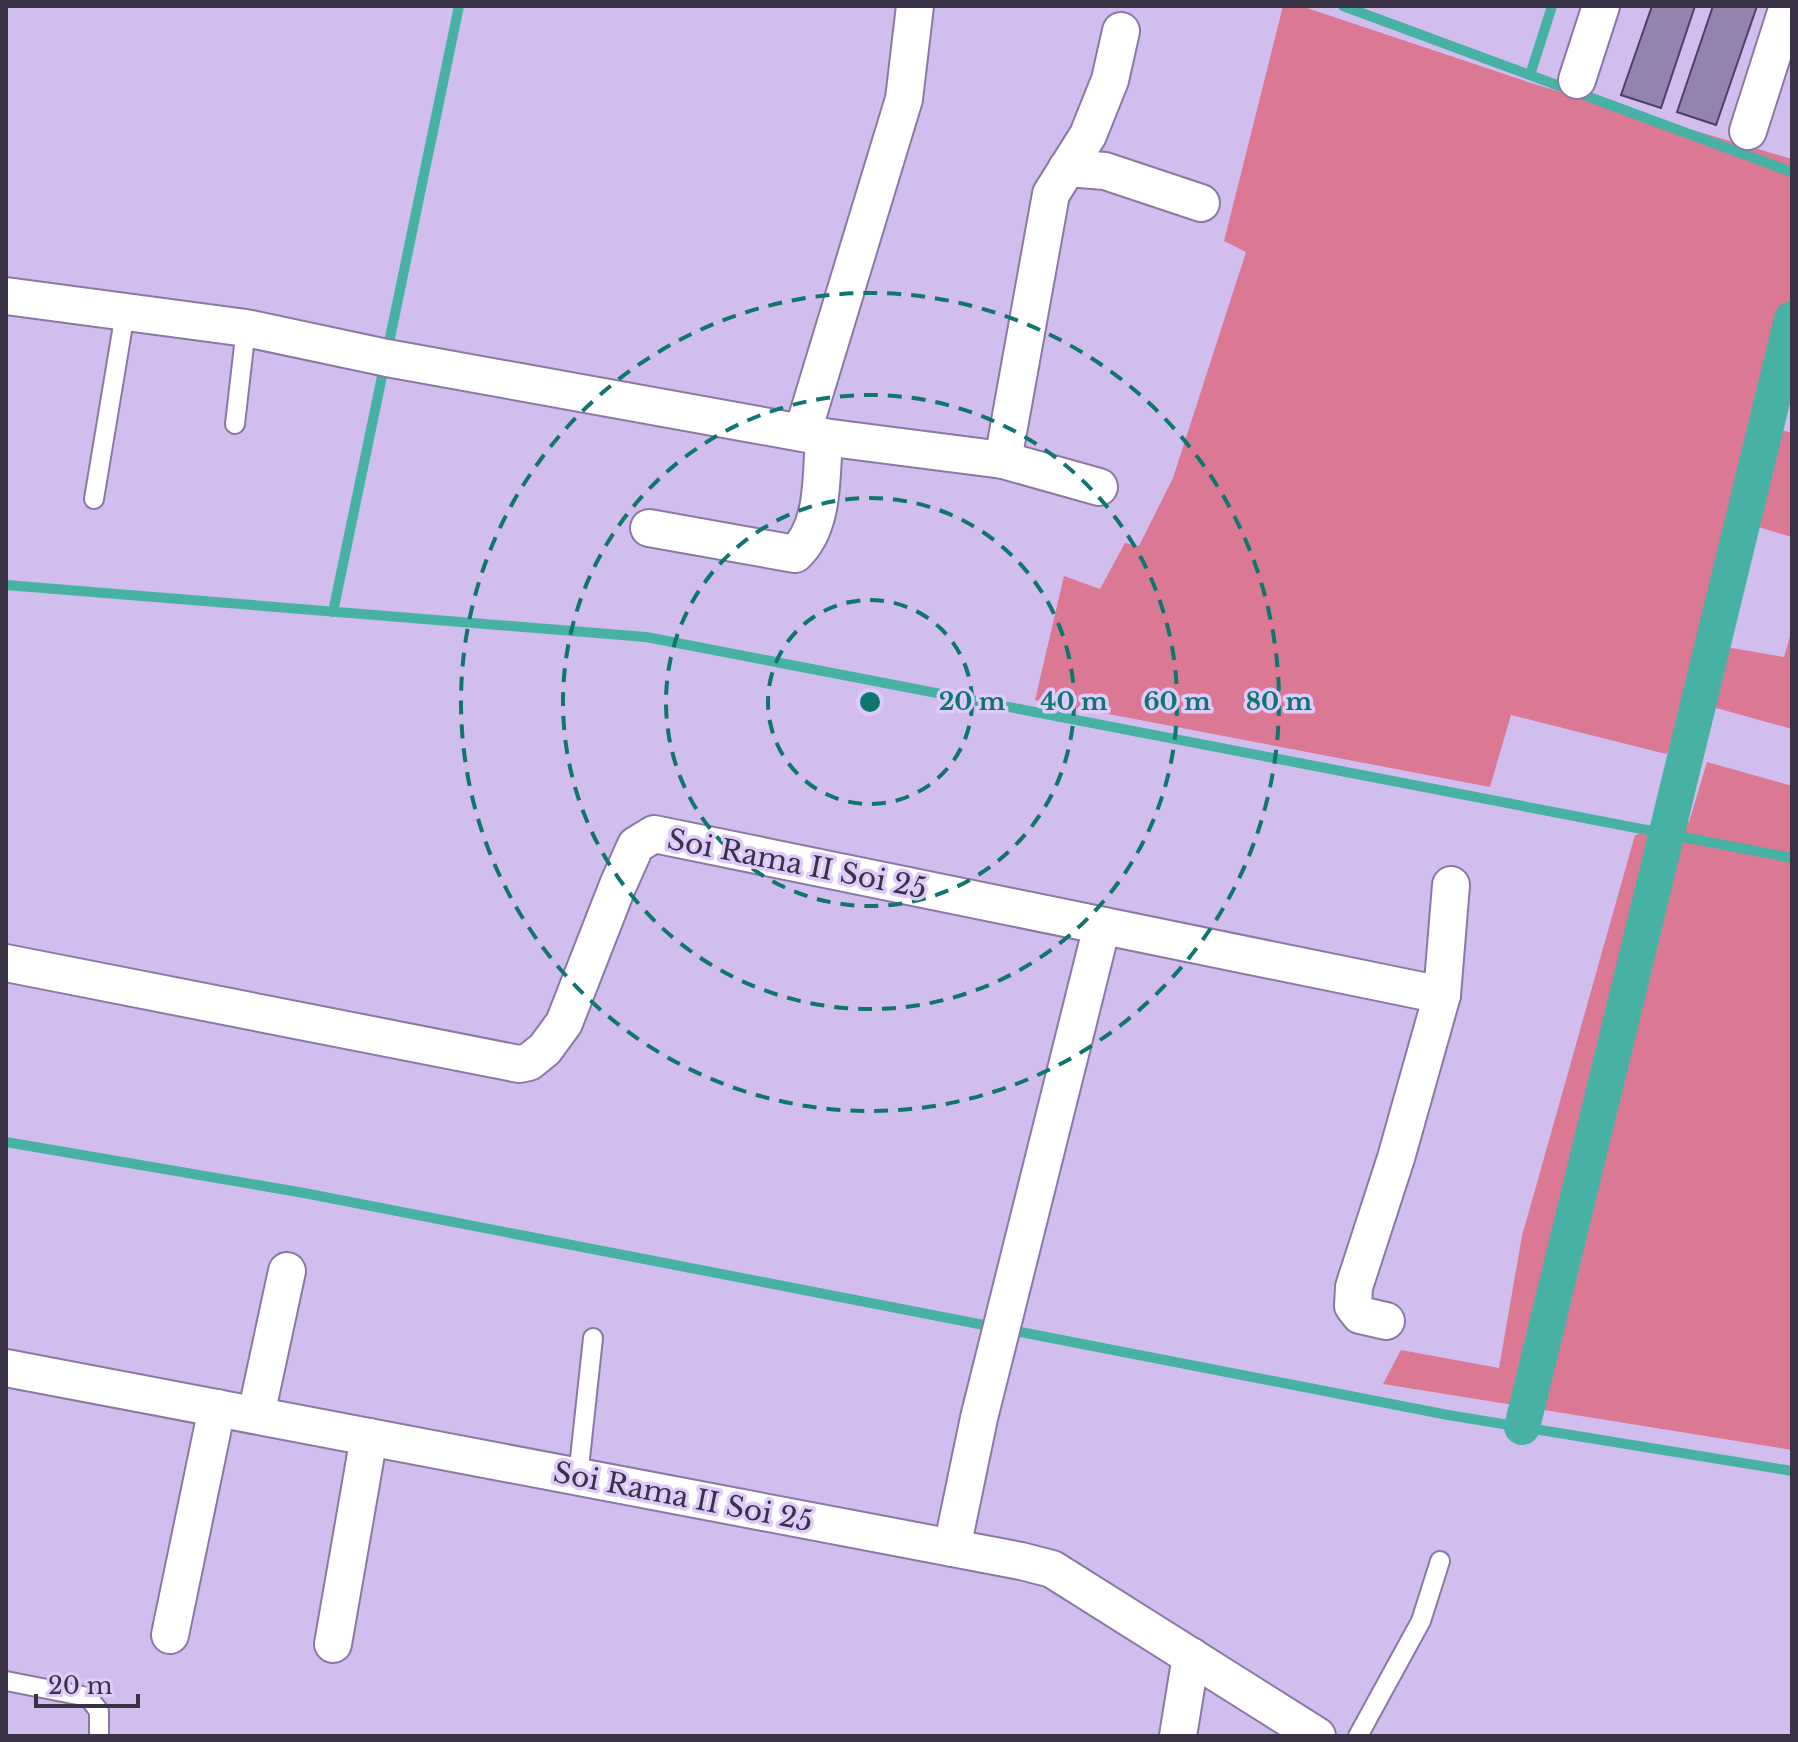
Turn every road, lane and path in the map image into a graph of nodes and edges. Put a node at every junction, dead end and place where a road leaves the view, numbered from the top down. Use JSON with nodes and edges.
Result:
{"nodes":[{"id":1,"x":915,"y":6,"type":"edge"},
{"id":2,"x":1601,"y":6,"type":"edge"},
{"id":3,"x":1788,"y":6,"type":"edge"},
{"id":4,"x":1121,"y":31,"type":"dead end"},
{"id":5,"x":1577,"y":80,"type":"dead end"},
{"id":6,"x":1748,"y":131,"type":"dead end"},
{"id":7,"x":1067,"y":168,"type":"junction"},
{"id":8,"x":1201,"y":203,"type":"dead end"},
{"id":9,"x":6,"y":296,"type":"edge"},
{"id":10,"x":125,"y":313,"type":"junction"},
{"id":11,"x":246,"y":328,"type":"junction"},
{"id":12,"x":235,"y":424,"type":"dead end"},
{"id":13,"x":814,"y":434,"type":"junction"},
{"id":14,"x":1003,"y":460,"type":"junction"},
{"id":15,"x":1099,"y":487,"type":"dead end"},
{"id":16,"x":94,"y":499,"type":"dead end"},
{"id":17,"x":649,"y":528,"type":"dead end"},
{"id":18,"x":1451,"y":885,"type":"dead end"},
{"id":19,"x":1102,"y":926,"type":"junction"},
{"id":20,"x":6,"y":963,"type":"edge"},
{"id":21,"x":1442,"y":995,"type":"junction"},
{"id":22,"x":287,"y":1271,"type":"dead end"},
{"id":23,"x":1386,"y":1321,"type":"dead end"},
{"id":24,"x":593,"y":1338,"type":"dead end"},
{"id":25,"x":6,"y":1368,"type":"edge"},
{"id":26,"x":217,"y":1408,"type":"junction"},
{"id":27,"x":256,"y":1415,"type":"junction"},
{"id":28,"x":369,"y":1437,"type":"junction"},
{"id":29,"x":578,"y":1477,"type":"junction"},
{"id":30,"x":952,"y":1548,"type":"junction"},
{"id":31,"x":1440,"y":1561,"type":"dead end"},
{"id":32,"x":170,"y":1635,"type":"dead end"},
{"id":33,"x":333,"y":1644,"type":"dead end"},
{"id":34,"x":1191,"y":1656,"type":"junction"},
{"id":35,"x":6,"y":1681,"type":"edge"},
{"id":36,"x":99,"y":1736,"type":"edge"},
{"id":37,"x":1178,"y":1736,"type":"edge"},
{"id":38,"x":1317,"y":1736,"type":"edge"},
{"id":39,"x":1358,"y":1736,"type":"edge"}],
"edges":[{"from":1,"to":13,"type":"street"},
{"from":2,"to":5,"type":"street"},
{"from":3,"to":6,"type":"street"},
{"from":4,"to":7,"type":"street"},
{"from":7,"to":8,"type":"street"},
{"from":7,"to":14,"type":"street"},
{"from":9,"to":10,"type":"street"},
{"from":10,"to":11,"type":"street"},
{"from":10,"to":16,"type":"lane"},
{"from":11,"to":12,"type":"lane"},
{"from":11,"to":13,"type":"street"},
{"from":13,"to":14,"type":"street"},
{"from":13,"to":17,"type":"street"},
{"from":14,"to":15,"type":"street"},
{"from":18,"to":21,"type":"street"},
{"from":19,"to":20,"type":"street","name":"Soi Rama II Soi 25"},
{"from":19,"to":21,"type":"street","name":"Soi Rama II Soi 25"},
{"from":19,"to":30,"type":"street"},
{"from":21,"to":23,"type":"street"},
{"from":22,"to":27,"type":"street"},
{"from":24,"to":29,"type":"lane"},
{"from":25,"to":26,"type":"street","name":"Soi Rama II Soi 25"},
{"from":26,"to":27,"type":"street","name":"Soi Rama II Soi 25"},
{"from":26,"to":32,"type":"street"},
{"from":27,"to":28,"type":"street","name":"Soi Rama II Soi 25"},
{"from":28,"to":29,"type":"street","name":"Soi Rama II Soi 25"},
{"from":28,"to":33,"type":"street"},
{"from":29,"to":30,"type":"street","name":"Soi Rama II Soi 25"},
{"from":30,"to":34,"type":"street","name":"Soi Rama II Soi 25"},
{"from":31,"to":39,"type":"lane"},
{"from":34,"to":37,"type":"street"},
{"from":34,"to":38,"type":"street","name":"Soi Rama II Soi 25"},
{"from":35,"to":36,"type":"lane"}]}
